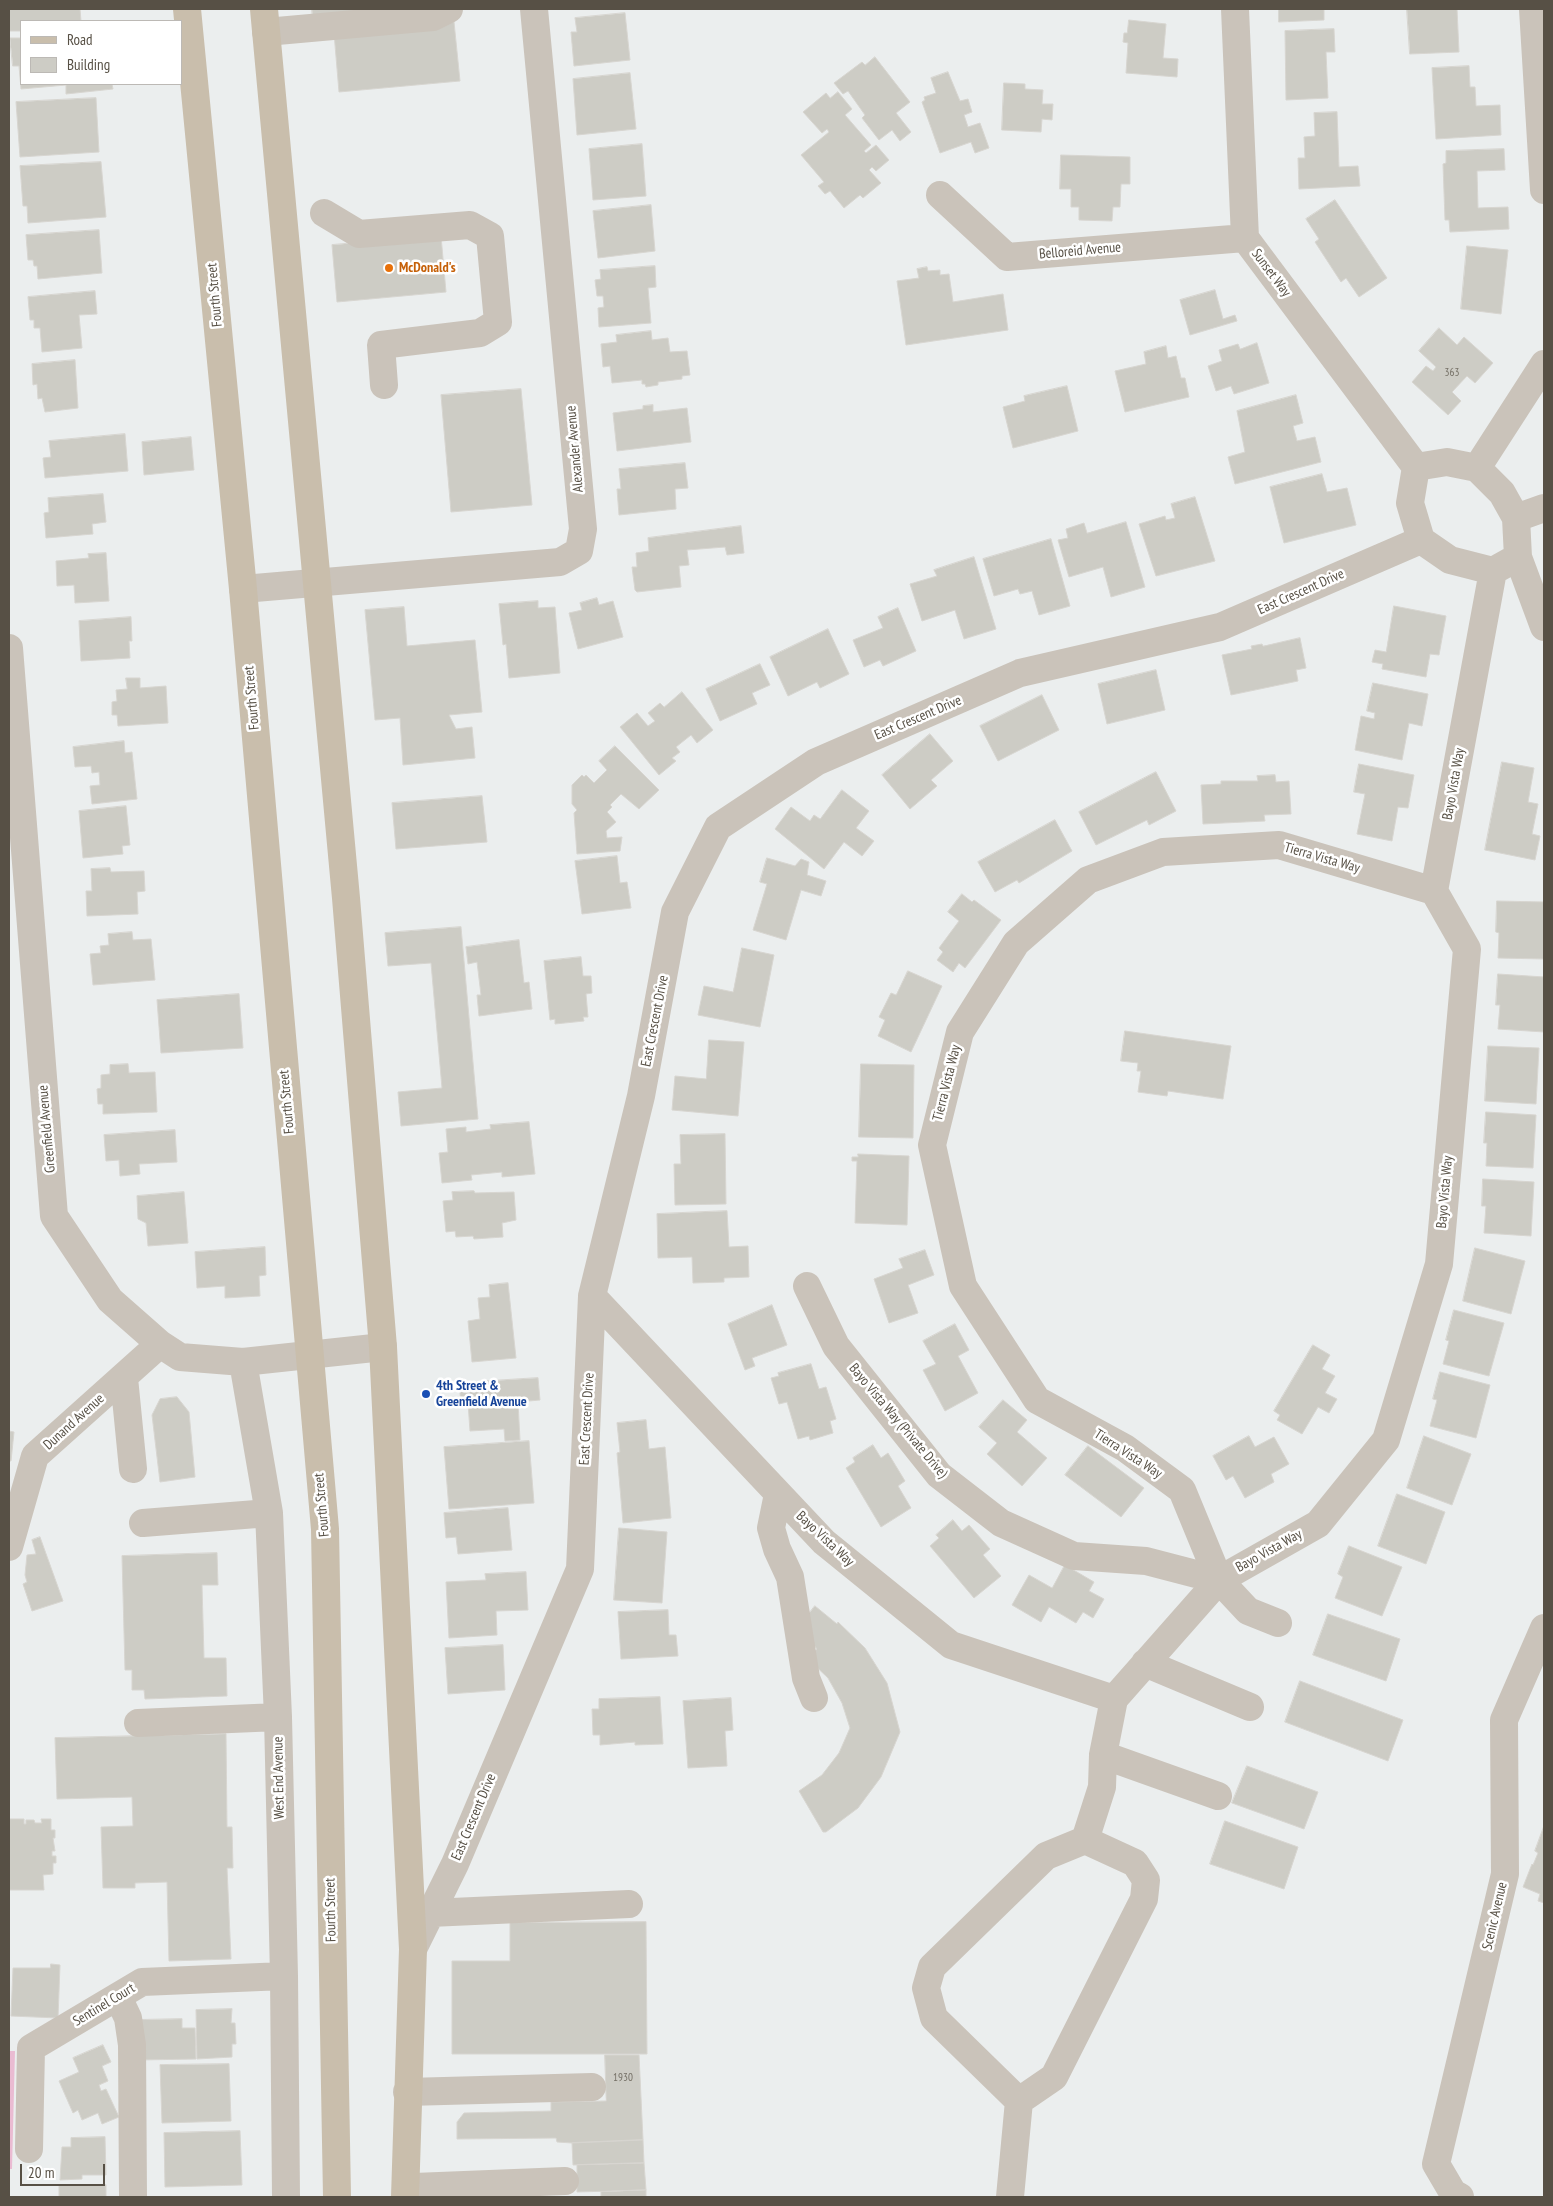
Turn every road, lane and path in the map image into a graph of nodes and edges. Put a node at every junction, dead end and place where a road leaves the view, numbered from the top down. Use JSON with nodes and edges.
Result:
{"nodes":[{"id":1,"x":187,"y":9,"type":"edge"},
{"id":2,"x":449,"y":9,"type":"edge"},
{"id":3,"x":534,"y":9,"type":"edge"},
{"id":4,"x":1235,"y":9,"type":"edge"},
{"id":5,"x":1533,"y":9,"type":"edge"},
{"id":6,"x":265,"y":20,"type":"edge"},
{"id":7,"x":1544,"y":190,"type":"edge"},
{"id":8,"x":940,"y":195,"type":"dead end"},
{"id":9,"x":324,"y":213,"type":"dead end"},
{"id":10,"x":1245,"y":238,"type":"junction"},
{"id":11,"x":1544,"y":364,"type":"edge"},
{"id":12,"x":384,"y":386,"type":"dead end"},
{"id":13,"x":1416,"y":467,"type":"junction"},
{"id":14,"x":1478,"y":468,"type":"junction"},
{"id":15,"x":1544,"y":508,"type":"edge"},
{"id":16,"x":1516,"y":518,"type":"junction"},
{"id":17,"x":1421,"y":540,"type":"junction"},
{"id":18,"x":1518,"y":557,"type":"junction"},
{"id":19,"x":1493,"y":571,"type":"junction"},
{"id":20,"x":316,"y":584,"type":"junction"},
{"id":21,"x":243,"y":589,"type":"junction"},
{"id":22,"x":1544,"y":627,"type":"edge"},
{"id":23,"x":9,"y":648,"type":"edge"},
{"id":24,"x":12,"y":741,"type":"edge"},
{"id":25,"x":1434,"y":891,"type":"junction"},
{"id":26,"x":807,"y":1286,"type":"dead end"},
{"id":27,"x":592,"y":1296,"type":"junction"},
{"id":28,"x":160,"y":1344,"type":"junction"},
{"id":29,"x":383,"y":1347,"type":"junction"},
{"id":30,"x":308,"y":1355,"type":"junction"},
{"id":31,"x":243,"y":1362,"type":"junction"},
{"id":32,"x":124,"y":1378,"type":"junction"},
{"id":33,"x":134,"y":1469,"type":"dead end"},
{"id":34,"x":778,"y":1494,"type":"junction"},
{"id":35,"x":269,"y":1513,"type":"junction"},
{"id":36,"x":143,"y":1523,"type":"dead end"},
{"id":37,"x":9,"y":1547,"type":"edge"},
{"id":38,"x":1219,"y":1580,"type":"junction"},
{"id":39,"x":1278,"y":1623,"type":"dead end"},
{"id":40,"x":1544,"y":1628,"type":"edge"},
{"id":41,"x":1145,"y":1663,"type":"junction"},
{"id":42,"x":814,"y":1698,"type":"dead end"},
{"id":43,"x":1114,"y":1699,"type":"junction"},
{"id":44,"x":1250,"y":1707,"type":"dead end"},
{"id":45,"x":278,"y":1717,"type":"junction"},
{"id":46,"x":138,"y":1723,"type":"dead end"},
{"id":47,"x":1103,"y":1755,"type":"junction"},
{"id":48,"x":1218,"y":1796,"type":"dead end"},
{"id":49,"x":1085,"y":1840,"type":"junction"},
{"id":50,"x":629,"y":1904,"type":"dead end"},
{"id":51,"x":430,"y":1913,"type":"junction"},
{"id":52,"x":413,"y":1949,"type":"junction"},
{"id":53,"x":284,"y":1976,"type":"junction"},
{"id":54,"x":118,"y":1997,"type":"junction"},
{"id":55,"x":592,"y":2087,"type":"dead end"},
{"id":56,"x":407,"y":2092,"type":"junction"},
{"id":57,"x":1019,"y":2101,"type":"junction"},
{"id":58,"x":29,"y":2149,"type":"dead end"},
{"id":59,"x":565,"y":2181,"type":"dead end"},
{"id":60,"x":411,"y":2194,"type":"edge"},
{"id":61,"x":133,"y":2197,"type":"edge"},
{"id":62,"x":286,"y":2197,"type":"edge"},
{"id":63,"x":337,"y":2197,"type":"edge"},
{"id":64,"x":1010,"y":2197,"type":"edge"},
{"id":65,"x":1460,"y":2197,"type":"edge"}],
"edges":[{"from":1,"to":21,"type":"main road","name":"Fourth Street"},
{"from":2,"to":6,"type":"street"},
{"from":3,"to":20,"type":"street","name":"Alexander Avenue"},
{"from":4,"to":10,"type":"street","name":"Sunset Way"},
{"from":5,"to":7,"type":"street"},
{"from":6,"to":20,"type":"main road"},
{"from":8,"to":10,"type":"street","name":"Belloreid Avenue"},
{"from":9,"to":12,"type":"street"},
{"from":10,"to":13,"type":"street","name":"Sunset Way"},
{"from":11,"to":14,"type":"street"},
{"from":13,"to":14,"type":"street"},
{"from":13,"to":17,"type":"street"},
{"from":14,"to":16,"type":"street"},
{"from":15,"to":16,"type":"street"},
{"from":16,"to":18,"type":"street"},
{"from":17,"to":19,"type":"street"},
{"from":17,"to":27,"type":"street","name":"East Crescent Drive"},
{"from":18,"to":19,"type":"street"},
{"from":18,"to":22,"type":"street"},
{"from":19,"to":25,"type":"street","name":"Bayo Vista Way"},
{"from":20,"to":21,"type":"street","name":"Alexander Avenue"},
{"from":20,"to":29,"type":"main road"},
{"from":21,"to":30,"type":"main road","name":"Fourth Street"},
{"from":23,"to":24,"type":"street","name":"Greenfield Avenue"},
{"from":24,"to":28,"type":"street","name":"Greenfield Avenue"},
{"from":25,"to":38,"type":"street","name":"Bayo Vista Way"},
{"from":25,"to":38,"type":"street","name":"Tierra Vista Way"},
{"from":26,"to":38,"type":"street","name":"Bayo Vista Way (Private Drive)"},
{"from":27,"to":34,"type":"street","name":"Bayo Vista Way"},
{"from":27,"to":51,"type":"street","name":"East Crescent Drive"},
{"from":28,"to":31,"type":"street","name":"Greenfield Avenue"},
{"from":28,"to":32,"type":"street","name":"Dunand Avenue"},
{"from":29,"to":30,"type":"street","name":"Greenfield Avenue"},
{"from":29,"to":52,"type":"main road"},
{"from":30,"to":31,"type":"street","name":"Greenfield Avenue"},
{"from":30,"to":63,"type":"main road","name":"Fourth Street"},
{"from":31,"to":35,"type":"street","name":"West End Avenue"},
{"from":32,"to":33,"type":"street"},
{"from":32,"to":37,"type":"street","name":"Dunand Avenue"},
{"from":34,"to":42,"type":"street"},
{"from":34,"to":43,"type":"street","name":"Bayo Vista Way"},
{"from":35,"to":36,"type":"street"},
{"from":35,"to":45,"type":"street","name":"West End Avenue"},
{"from":38,"to":39,"type":"street"},
{"from":38,"to":41,"type":"street","name":"Bayo Vista Way"},
{"from":40,"to":65,"type":"street","name":"Scenic Avenue"},
{"from":41,"to":43,"type":"street","name":"Bayo Vista Way"},
{"from":41,"to":44,"type":"street"},
{"from":43,"to":47,"type":"street","name":"Bayo Vista Way"},
{"from":45,"to":46,"type":"street"},
{"from":45,"to":53,"type":"street","name":"West End Avenue"},
{"from":47,"to":48,"type":"street"},
{"from":47,"to":49,"type":"street","name":"Bayo Vista Way"},
{"from":49,"to":57,"type":"street"},
{"from":49,"to":57,"type":"street"},
{"from":50,"to":51,"type":"street"},
{"from":51,"to":52,"type":"street","name":"East Crescent Drive"},
{"from":52,"to":56,"type":"main road"},
{"from":53,"to":54,"type":"street","name":"Sentinel Court"},
{"from":53,"to":62,"type":"street","name":"West End Avenue"},
{"from":54,"to":58,"type":"street","name":"Sentinel Court"},
{"from":54,"to":61,"type":"street"},
{"from":55,"to":56,"type":"street"},
{"from":56,"to":60,"type":"main road"},
{"from":57,"to":64,"type":"street"},
{"from":59,"to":60,"type":"street"}]}
